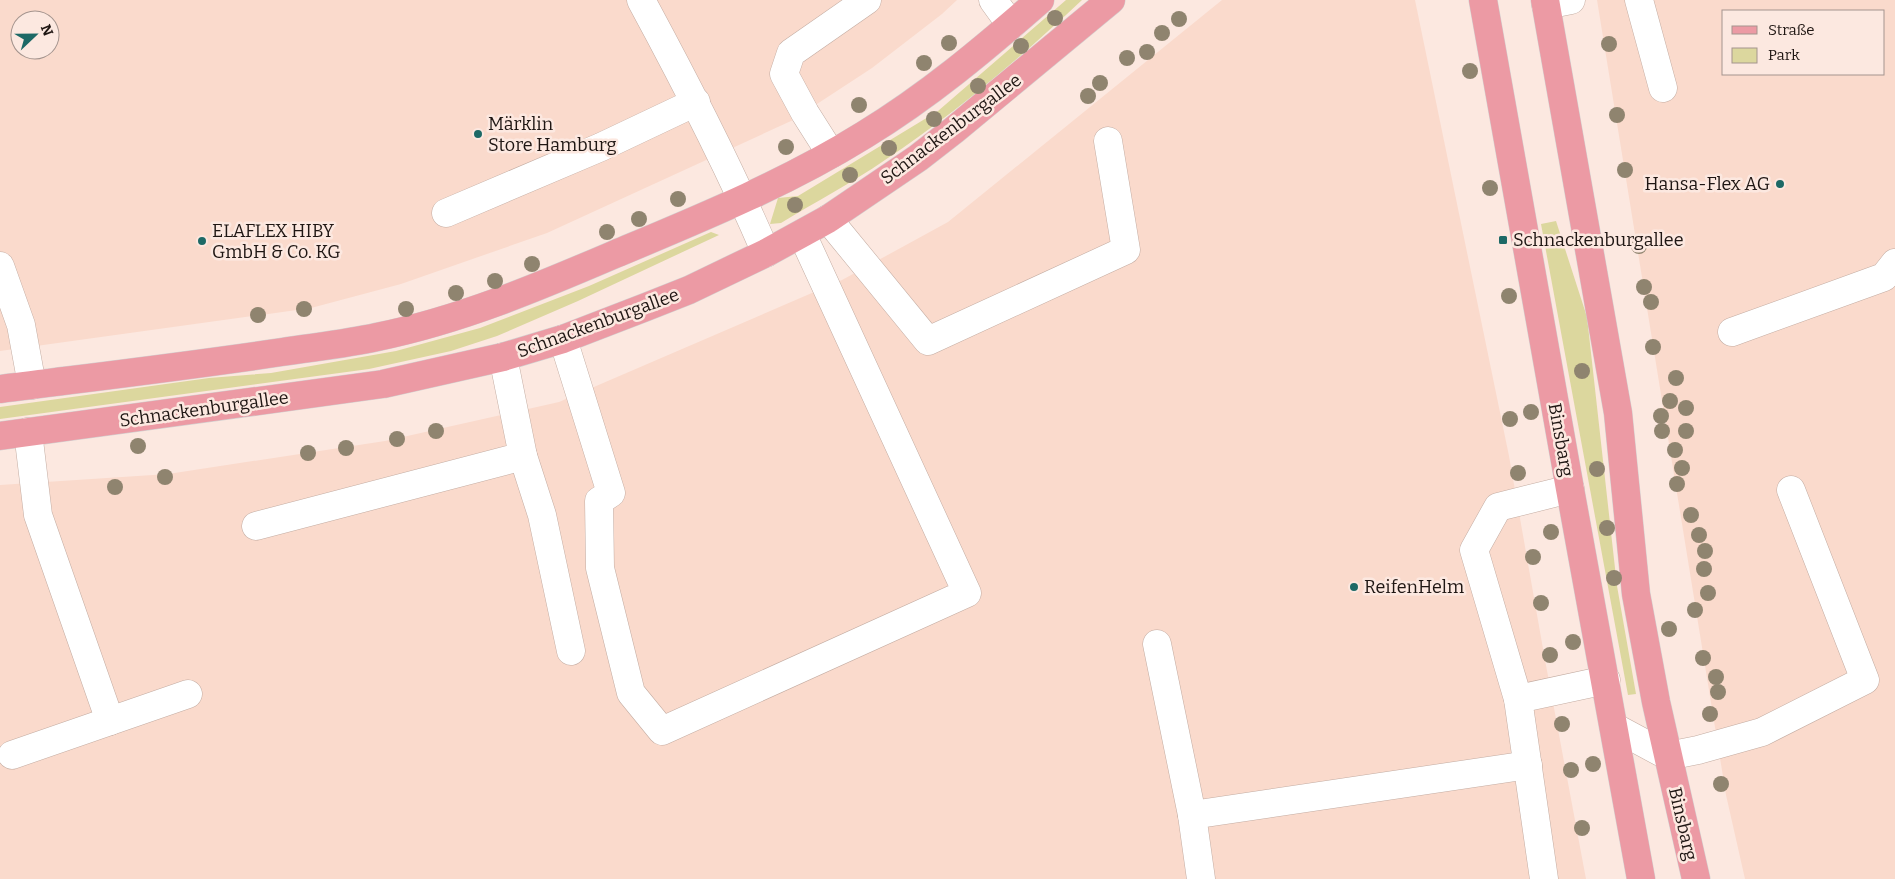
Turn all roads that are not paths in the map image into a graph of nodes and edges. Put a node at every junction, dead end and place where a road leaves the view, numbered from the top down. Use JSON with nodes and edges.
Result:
{"nodes":[{"id":1,"x":641,"y":0,"type":"edge"},
{"id":2,"x":867,"y":0,"type":"edge"},
{"id":3,"x":993,"y":0,"type":"edge"},
{"id":4,"x":1040,"y":0,"type":"edge"},
{"id":5,"x":1111,"y":0,"type":"edge"},
{"id":6,"x":1483,"y":0,"type":"edge"},
{"id":7,"x":1639,"y":0,"type":"edge"},
{"id":8,"x":1554,"y":2,"type":"edge"},
{"id":9,"x":1011,"y":25,"type":"junction"},
{"id":10,"x":1663,"y":88,"type":"dead end"},
{"id":11,"x":696,"y":102,"type":"junction"},
{"id":12,"x":1108,"y":141,"type":"dead end"},
{"id":13,"x":831,"y":154,"type":"junction"},
{"id":14,"x":743,"y":199,"type":"junction"},
{"id":15,"x":446,"y":213,"type":"dead end"},
{"id":16,"x":828,"y":219,"type":"junction"},
{"id":17,"x":802,"y":234,"type":"junction"},
{"id":18,"x":766,"y":254,"type":"junction"},
{"id":19,"x":1895,"y":263,"type":"edge"},
{"id":20,"x":0,"y":266,"type":"edge"},
{"id":21,"x":1732,"y":332,"type":"dead end"},
{"id":22,"x":562,"y":339,"type":"junction"},
{"id":23,"x":503,"y":357,"type":"junction"},
{"id":24,"x":32,"y":384,"type":"junction"},
{"id":25,"x":0,"y":388,"type":"edge"},
{"id":26,"x":28,"y":432,"type":"junction"},
{"id":27,"x":0,"y":436,"type":"edge"},
{"id":28,"x":523,"y":456,"type":"junction"},
{"id":29,"x":1570,"y":489,"type":"junction"},
{"id":30,"x":1791,"y":490,"type":"dead end"},
{"id":31,"x":256,"y":526,"type":"dead end"},
{"id":32,"x":1157,"y":644,"type":"dead end"},
{"id":33,"x":571,"y":651,"type":"dead end"},
{"id":34,"x":1606,"y":680,"type":"junction"},
{"id":35,"x":188,"y":694,"type":"dead end"},
{"id":36,"x":1518,"y":698,"type":"junction"},
{"id":37,"x":110,"y":720,"type":"junction"},
{"id":38,"x":1614,"y":727,"type":"junction"},
{"id":39,"x":12,"y":754,"type":"dead end"},
{"id":40,"x":1668,"y":756,"type":"junction"},
{"id":41,"x":1528,"y":765,"type":"junction"},
{"id":42,"x":1192,"y":815,"type":"junction"},
{"id":43,"x":1202,"y":879,"type":"edge"},
{"id":44,"x":1544,"y":879,"type":"edge"},
{"id":45,"x":1641,"y":879,"type":"edge"},
{"id":46,"x":1696,"y":879,"type":"edge"}],
"edges":[{"from":1,"to":11,"type":"lane"},
{"from":2,"to":13,"type":"lane"},
{"from":3,"to":9,"type":"lane"},
{"from":4,"to":9,"type":"main road"},
{"from":5,"to":16,"type":"main road","name":"Schnackenburgallee"},
{"from":6,"to":29,"type":"main road","name":"Binsbarg"},
{"from":7,"to":10,"type":"lane"},
{"from":8,"to":40,"type":"main road","name":"Binsbarg"},
{"from":9,"to":13,"type":"main road"},
{"from":11,"to":14,"type":"lane"},
{"from":11,"to":15,"type":"lane"},
{"from":12,"to":16,"type":"lane"},
{"from":13,"to":14,"type":"main road"},
{"from":14,"to":18,"type":"lane"},
{"from":14,"to":24,"type":"main road"},
{"from":16,"to":17,"type":"main road","name":"Schnackenburgallee"},
{"from":17,"to":18,"type":"main road","name":"Schnackenburgallee"},
{"from":17,"to":22,"type":"lane"},
{"from":18,"to":22,"type":"main road","name":"Schnackenburgallee"},
{"from":19,"to":21,"type":"lane"},
{"from":20,"to":24,"type":"lane"},
{"from":22,"to":23,"type":"main road","name":"Schnackenburgallee"},
{"from":23,"to":26,"type":"main road","name":"Schnackenburgallee"},
{"from":23,"to":28,"type":"lane"},
{"from":24,"to":25,"type":"main road"},
{"from":26,"to":27,"type":"main road","name":"Schnackenburgallee"},
{"from":26,"to":37,"type":"lane"},
{"from":28,"to":31,"type":"lane"},
{"from":28,"to":33,"type":"lane"},
{"from":29,"to":34,"type":"main road","name":"Binsbarg"},
{"from":29,"to":36,"type":"lane"},
{"from":30,"to":40,"type":"lane"},
{"from":32,"to":42,"type":"lane"},
{"from":34,"to":36,"type":"lane"},
{"from":34,"to":38,"type":"main road","name":"Binsbarg"},
{"from":35,"to":37,"type":"lane"},
{"from":36,"to":41,"type":"lane"},
{"from":37,"to":39,"type":"lane"},
{"from":38,"to":40,"type":"lane"},
{"from":38,"to":45,"type":"main road","name":"Binsbarg"},
{"from":40,"to":46,"type":"main road","name":"Binsbarg"},
{"from":41,"to":42,"type":"lane"},
{"from":41,"to":44,"type":"lane"},
{"from":42,"to":43,"type":"lane"}]}
